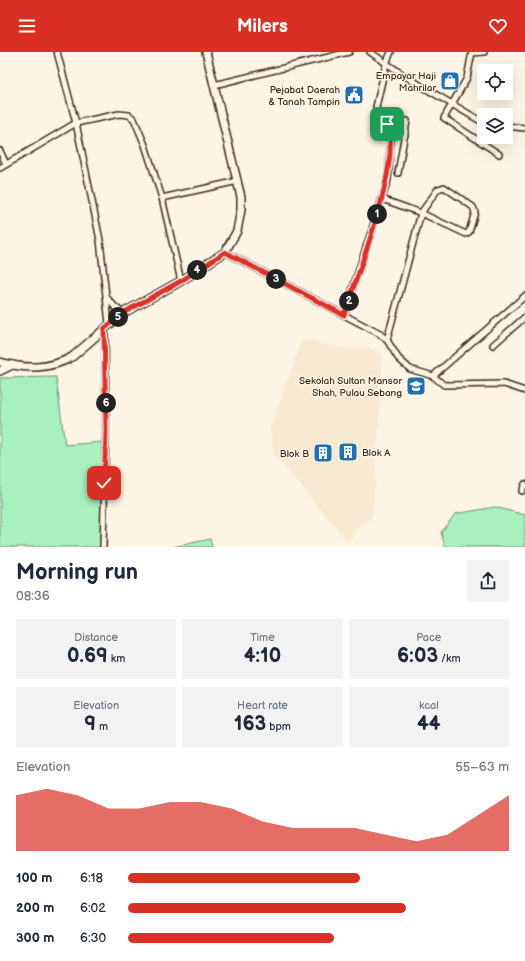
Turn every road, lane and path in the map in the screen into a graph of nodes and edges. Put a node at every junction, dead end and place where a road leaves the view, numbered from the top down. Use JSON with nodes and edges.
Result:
{"nodes":[{"id":1,"x":57,"y":52,"type":"edge"},
{"id":2,"x":206,"y":52,"type":"edge"},
{"id":3,"x":349,"y":52,"type":"edge"},
{"id":4,"x":390,"y":52,"type":"edge"},
{"id":5,"x":484,"y":52,"type":"edge"},
{"id":6,"x":372,"y":53,"type":"edge"},
{"id":7,"x":472,"y":53,"type":"edge"},
{"id":8,"x":386,"y":64,"type":"junction"},
{"id":9,"x":214,"y":85,"type":"junction"},
{"id":10,"x":453,"y":104,"type":"junction"},
{"id":11,"x":477,"y":120,"type":"edge"},
{"id":12,"x":407,"y":121,"type":"dead end"},
{"id":13,"x":76,"y":123,"type":"junction"},
{"id":14,"x":513,"y":127,"type":"edge"},
{"id":15,"x":525,"y":128,"type":"edge"},
{"id":16,"x":389,"y":129,"type":"junction"},
{"id":17,"x":405,"y":135,"type":"junction"},
{"id":18,"x":0,"y":151,"type":"edge"},
{"id":19,"x":499,"y":154,"type":"dead end"},
{"id":20,"x":6,"y":164,"type":"junction"},
{"id":21,"x":0,"y":168,"type":"edge"},
{"id":22,"x":398,"y":173,"type":"dead end"},
{"id":23,"x":238,"y":181,"type":"junction"},
{"id":24,"x":162,"y":198,"type":"junction"},
{"id":25,"x":382,"y":199,"type":"junction"},
{"id":26,"x":421,"y":213,"type":"junction"},
{"id":27,"x":225,"y":252,"type":"junction"},
{"id":28,"x":181,"y":281,"type":"junction"},
{"id":29,"x":525,"y":296,"type":"edge"},
{"id":30,"x":107,"y":297,"type":"junction"},
{"id":31,"x":123,"y":313,"type":"junction"},
{"id":32,"x":344,"y":315,"type":"junction"},
{"id":33,"x":525,"y":317,"type":"edge"},
{"id":34,"x":107,"y":326,"type":"junction"},
{"id":35,"x":387,"y":340,"type":"junction"},
{"id":36,"x":493,"y":345,"type":"dead end"},
{"id":37,"x":0,"y":362,"type":"edge"},
{"id":38,"x":13,"y":365,"type":"junction"},
{"id":39,"x":0,"y":371,"type":"edge"},
{"id":40,"x":433,"y":376,"type":"junction"},
{"id":41,"x":525,"y":391,"type":"edge"},
{"id":42,"x":525,"y":484,"type":"edge"},
{"id":43,"x":522,"y":491,"type":"dead end"},
{"id":44,"x":104,"y":547,"type":"edge"}],
"edges":[{"from":1,"to":13,"type":"street"},
{"from":2,"to":9,"type":"street"},
{"from":3,"to":9,"type":"street"},
{"from":4,"to":8,"type":"street"},
{"from":5,"to":7,"type":"street"},
{"from":6,"to":8,"type":"street"},
{"from":7,"to":10,"type":"street"},
{"from":8,"to":10,"type":"street"},
{"from":8,"to":16,"type":"street"},
{"from":9,"to":23,"type":"street"},
{"from":10,"to":11,"type":"street"},
{"from":10,"to":19,"type":"street"},
{"from":12,"to":17,"type":"street"},
{"from":13,"to":20,"type":"street"},
{"from":13,"to":24,"type":"street"},
{"from":13,"to":30,"type":"street"},
{"from":14,"to":15,"type":"street"},
{"from":16,"to":17,"type":"street"},
{"from":16,"to":25,"type":"street"},
{"from":17,"to":22,"type":"street"},
{"from":18,"to":20,"type":"street"},
{"from":20,"to":21,"type":"street"},
{"from":23,"to":24,"type":"street"},
{"from":23,"to":27,"type":"street"},
{"from":24,"to":28,"type":"street"},
{"from":25,"to":26,"type":"street"},
{"from":25,"to":32,"type":"street"},
{"from":26,"to":26,"type":"street"},
{"from":26,"to":35,"type":"street"},
{"from":27,"to":28,"type":"street"},
{"from":27,"to":32,"type":"street"},
{"from":28,"to":31,"type":"street"},
{"from":29,"to":40,"type":"street"},
{"from":30,"to":31,"type":"street"},
{"from":30,"to":34,"type":"street"},
{"from":31,"to":34,"type":"street"},
{"from":32,"to":35,"type":"street"},
{"from":33,"to":36,"type":"street"},
{"from":34,"to":38,"type":"street"},
{"from":34,"to":44,"type":"street"},
{"from":35,"to":40,"type":"street"},
{"from":37,"to":38,"type":"street"},
{"from":38,"to":39,"type":"street"},
{"from":40,"to":41,"type":"street"},
{"from":42,"to":43,"type":"street"}]}
